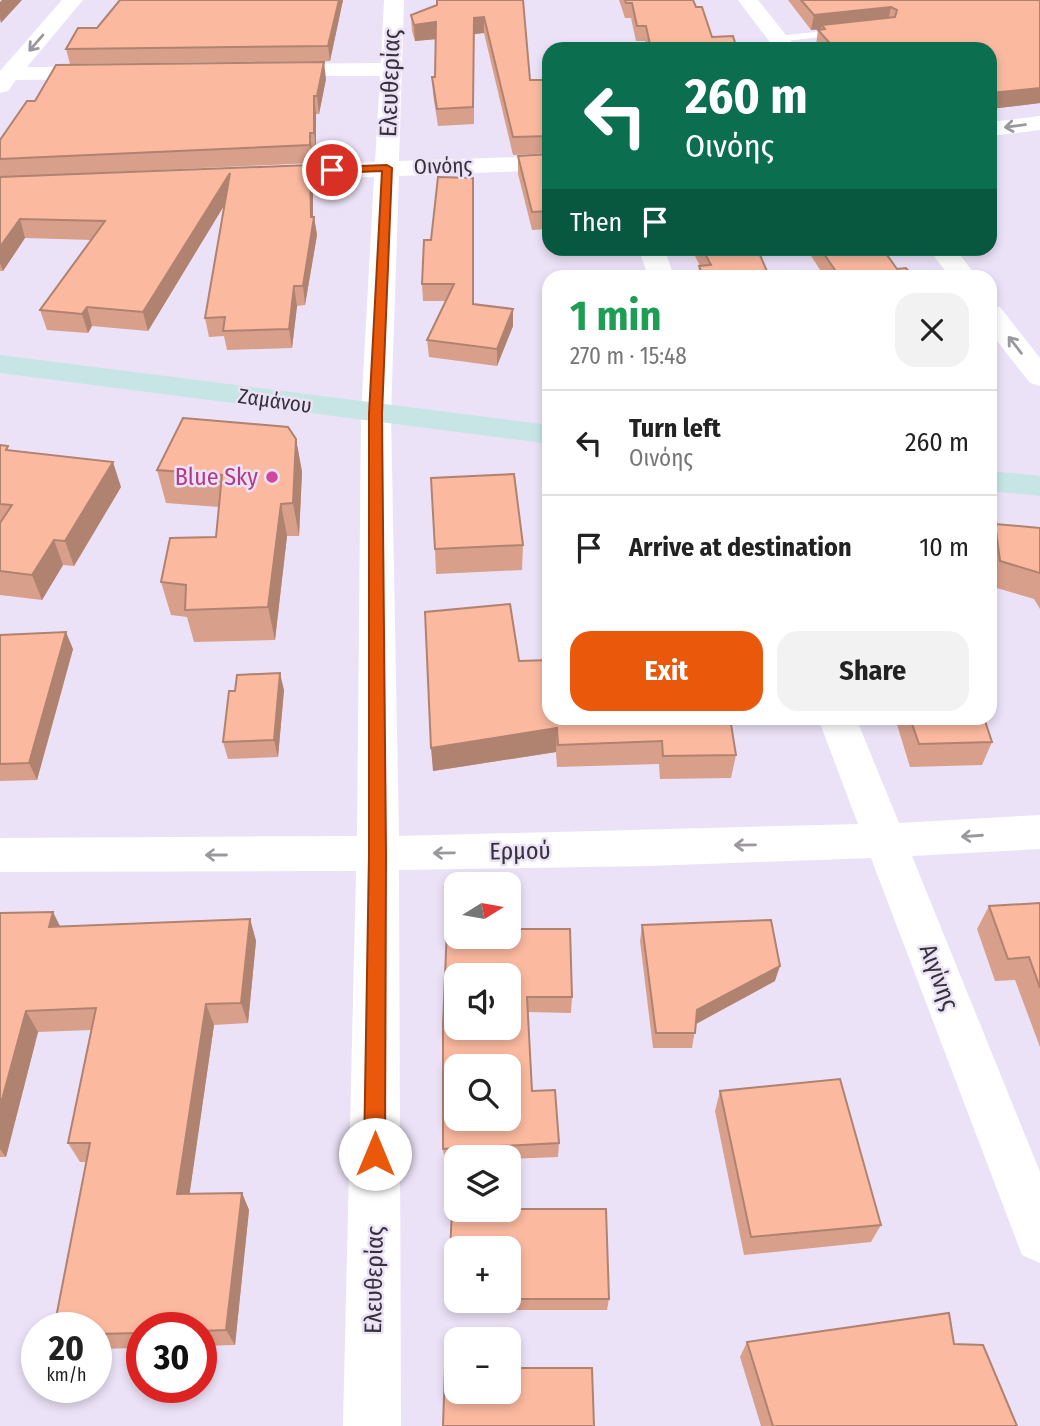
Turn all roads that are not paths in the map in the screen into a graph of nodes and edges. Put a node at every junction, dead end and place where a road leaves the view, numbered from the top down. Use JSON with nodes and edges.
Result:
{"nodes":[{"id":1,"x":73,"y":0,"type":"edge"},
{"id":2,"x":394,"y":0,"type":"edge"},
{"id":3,"x":748,"y":0,"type":"edge"},
{"id":4,"x":851,"y":32,"type":"edge"},
{"id":5,"x":780,"y":42,"type":"edge"},
{"id":6,"x":794,"y":42,"type":"edge"},
{"id":7,"x":389,"y":69,"type":"junction"},
{"id":8,"x":254,"y":71,"type":"edge"},
{"id":9,"x":131,"y":72,"type":"edge"},
{"id":10,"x":5,"y":80,"type":"edge"},
{"id":11,"x":1040,"y":123,"type":"edge"},
{"id":12,"x":997,"y":129,"type":"edge"},
{"id":13,"x":542,"y":163,"type":"edge"},
{"id":14,"x":387,"y":168,"type":"junction"},
{"id":15,"x":235,"y":175,"type":"edge"},
{"id":16,"x":997,"y":322,"type":"edge"},
{"id":17,"x":0,"y":364,"type":"edge"},
{"id":18,"x":1040,"y":377,"type":"edge"},
{"id":19,"x":376,"y":414,"type":"junction"},
{"id":20,"x":542,"y":434,"type":"edge"},
{"id":21,"x":997,"y":482,"type":"edge"},
{"id":22,"x":1040,"y":485,"type":"edge"},
{"id":23,"x":840,"y":725,"type":"edge"},
{"id":24,"x":1040,"y":832,"type":"edge"},
{"id":25,"x":887,"y":842,"type":"junction"},
{"id":26,"x":377,"y":854,"type":"junction"},
{"id":27,"x":0,"y":855,"type":"edge"},
{"id":28,"x":1040,"y":1237,"type":"edge"},
{"id":29,"x":372,"y":1426,"type":"edge"}],
"edges":[{"from":1,"to":10,"type":"street","one_way":true},
{"from":2,"to":7,"type":"street","name":"Ελευθερίας"},
{"from":3,"to":5,"type":"street"},
{"from":4,"to":6,"type":"lane"},
{"from":7,"to":8,"type":"street"},
{"from":7,"to":14,"type":"street","name":"Ελευθερίας"},
{"from":9,"to":10,"type":"street"},
{"from":11,"to":12,"type":"street","one_way":true},
{"from":13,"to":14,"type":"street","name":"Οινόης"},
{"from":14,"to":15,"type":"street","name":"Οινόης"},
{"from":14,"to":19,"type":"street","name":"Ελευθερίας"},
{"from":18,"to":16,"type":"street","one_way":true},
{"from":17,"to":19,"type":"street","name":"Ζαμάνου"},
{"from":19,"to":20,"type":"street","name":"Ζαμάνου"},
{"from":19,"to":26,"type":"street","name":"Ελευθερίας"},
{"from":21,"to":22,"type":"street"},
{"from":23,"to":25,"type":"street","name":"Αιγίνης"},
{"from":24,"to":25,"type":"street","name":"Ερμού","one_way":true},
{"from":25,"to":26,"type":"street","name":"Ερμού","one_way":true},
{"from":25,"to":28,"type":"street","name":"Αιγίνης"},
{"from":26,"to":27,"type":"street","name":"Ερμού","one_way":true},
{"from":26,"to":29,"type":"street","name":"Ελευθερίας"}]}
